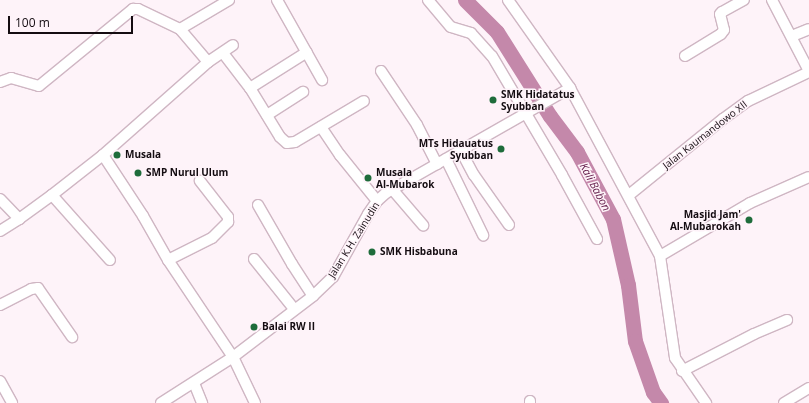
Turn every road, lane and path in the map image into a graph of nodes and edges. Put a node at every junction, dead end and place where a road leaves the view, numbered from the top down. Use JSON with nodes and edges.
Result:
{"nodes":[{"id":1,"x":229,"y":0,"type":"edge"},
{"id":2,"x":277,"y":0,"type":"edge"},
{"id":3,"x":428,"y":0,"type":"edge"},
{"id":4,"x":508,"y":0,"type":"edge"},
{"id":5,"x":744,"y":0,"type":"edge"},
{"id":6,"x":772,"y":0,"type":"edge"},
{"id":7,"x":180,"y":29,"type":"junction"},
{"id":8,"x":809,"y":29,"type":"edge"},
{"id":9,"x":792,"y":36,"type":"junction"},
{"id":10,"x":233,"y":45,"type":"dead end"},
{"id":11,"x":307,"y":52,"type":"junction"},
{"id":12,"x":223,"y":53,"type":"junction"},
{"id":13,"x":685,"y":56,"type":"dead end"},
{"id":14,"x":208,"y":62,"type":"junction"},
{"id":15,"x":381,"y":71,"type":"dead end"},
{"id":16,"x":809,"y":72,"type":"edge"},
{"id":17,"x":322,"y":80,"type":"dead end"},
{"id":18,"x":0,"y":82,"type":"edge"},
{"id":19,"x":250,"y":88,"type":"junction"},
{"id":20,"x":569,"y":89,"type":"junction"},
{"id":21,"x":303,"y":92,"type":"dead end"},
{"id":22,"x":364,"y":101,"type":"dead end"},
{"id":23,"x":526,"y":114,"type":"junction"},
{"id":24,"x":267,"y":115,"type":"junction"},
{"id":25,"x":321,"y":127,"type":"junction"},
{"id":26,"x":461,"y":151,"type":"junction"},
{"id":27,"x":103,"y":155,"type":"junction"},
{"id":28,"x":446,"y":159,"type":"junction"},
{"id":29,"x":437,"y":164,"type":"junction"},
{"id":30,"x":809,"y":177,"type":"edge"},
{"id":31,"x":200,"y":181,"type":"dead end"},
{"id":32,"x":392,"y":188,"type":"junction"},
{"id":33,"x":52,"y":195,"type":"junction"},
{"id":34,"x":628,"y":195,"type":"junction"},
{"id":35,"x":0,"y":199,"type":"edge"},
{"id":36,"x":377,"y":201,"type":"junction"},
{"id":37,"x":258,"y":205,"type":"dead end"},
{"id":38,"x":19,"y":219,"type":"junction"},
{"id":39,"x":509,"y":225,"type":"dead end"},
{"id":40,"x":423,"y":226,"type":"dead end"},
{"id":41,"x":0,"y":231,"type":"edge"},
{"id":42,"x":483,"y":235,"type":"dead end"},
{"id":43,"x":598,"y":240,"type":"dead end"},
{"id":44,"x":660,"y":256,"type":"junction"},
{"id":45,"x":254,"y":259,"type":"dead end"},
{"id":46,"x":110,"y":260,"type":"dead end"},
{"id":47,"x":168,"y":260,"type":"junction"},
{"id":48,"x":313,"y":296,"type":"junction"},
{"id":49,"x":0,"y":305,"type":"edge"},
{"id":50,"x":294,"y":309,"type":"junction"},
{"id":51,"x":787,"y":320,"type":"dead end"},
{"id":52,"x":72,"y":336,"type":"dead end"},
{"id":53,"x":233,"y":357,"type":"junction"},
{"id":54,"x":682,"y":371,"type":"junction"},
{"id":55,"x":0,"y":381,"type":"edge"},
{"id":56,"x":194,"y":383,"type":"junction"},
{"id":57,"x":809,"y":388,"type":"edge"},
{"id":58,"x":177,"y":399,"type":"edge"},
{"id":59,"x":12,"y":403,"type":"edge"},
{"id":60,"x":161,"y":403,"type":"edge"},
{"id":61,"x":202,"y":403,"type":"edge"},
{"id":62,"x":255,"y":403,"type":"edge"},
{"id":63,"x":706,"y":403,"type":"edge"},
{"id":64,"x":784,"y":403,"type":"edge"}],
"edges":[{"from":1,"to":7,"type":"street"},
{"from":2,"to":11,"type":"street"},
{"from":3,"to":23,"type":"street"},
{"from":4,"to":20,"type":"street"},
{"from":5,"to":13,"type":"street"},
{"from":6,"to":9,"type":"street"},
{"from":7,"to":14,"type":"street"},
{"from":7,"to":18,"type":"street"},
{"from":8,"to":9,"type":"street"},
{"from":9,"to":16,"type":"street"},
{"from":10,"to":12,"type":"street"},
{"from":11,"to":17,"type":"street"},
{"from":11,"to":19,"type":"street"},
{"from":12,"to":14,"type":"street"},
{"from":12,"to":19,"type":"street"},
{"from":14,"to":27,"type":"street"},
{"from":15,"to":29,"type":"street"},
{"from":16,"to":34,"type":"street","name":"Jalan Kaumandowo XII"},
{"from":19,"to":24,"type":"street"},
{"from":20,"to":23,"type":"street","name":"Jalan K.H. Zainudin"},
{"from":20,"to":34,"type":"street"},
{"from":21,"to":24,"type":"street"},
{"from":22,"to":25,"type":"street"},
{"from":23,"to":26,"type":"street","name":"Jalan K.H. Zainudin"},
{"from":23,"to":43,"type":"street"},
{"from":24,"to":25,"type":"street"},
{"from":25,"to":36,"type":"street"},
{"from":26,"to":28,"type":"street","name":"Jalan K.H. Zainudin"},
{"from":26,"to":39,"type":"street"},
{"from":27,"to":33,"type":"street"},
{"from":27,"to":47,"type":"street"},
{"from":28,"to":29,"type":"street","name":"Jalan K.H. Zainudin"},
{"from":28,"to":42,"type":"street"},
{"from":29,"to":32,"type":"street","name":"Jalan K.H. Zainudin"},
{"from":30,"to":44,"type":"street"},
{"from":31,"to":47,"type":"street"},
{"from":32,"to":36,"type":"street","name":"Jalan K.H. Zainudin"},
{"from":32,"to":40,"type":"street"},
{"from":33,"to":38,"type":"street"},
{"from":33,"to":46,"type":"street"},
{"from":34,"to":44,"type":"street"},
{"from":35,"to":38,"type":"street"},
{"from":36,"to":48,"type":"street","name":"Jalan K.H. Zainudin"},
{"from":37,"to":48,"type":"street"},
{"from":38,"to":41,"type":"street"},
{"from":44,"to":54,"type":"street"},
{"from":45,"to":50,"type":"street"},
{"from":47,"to":53,"type":"street"},
{"from":48,"to":50,"type":"street","name":"Jalan K.H. Zainudin"},
{"from":49,"to":52,"type":"street"},
{"from":50,"to":53,"type":"street","name":"Jalan K.H. Zainudin"},
{"from":51,"to":54,"type":"street"},
{"from":53,"to":56,"type":"street","name":"Jalan K.H. Zainudin"},
{"from":53,"to":62,"type":"street"},
{"from":54,"to":63,"type":"street"},
{"from":55,"to":59,"type":"street"},
{"from":56,"to":58,"type":"street","name":"Jalan K.H. Zainudin"},
{"from":56,"to":61,"type":"street"},
{"from":57,"to":64,"type":"street"},
{"from":58,"to":60,"type":"street","name":"Jalan K.H. Zainudin"}]}
